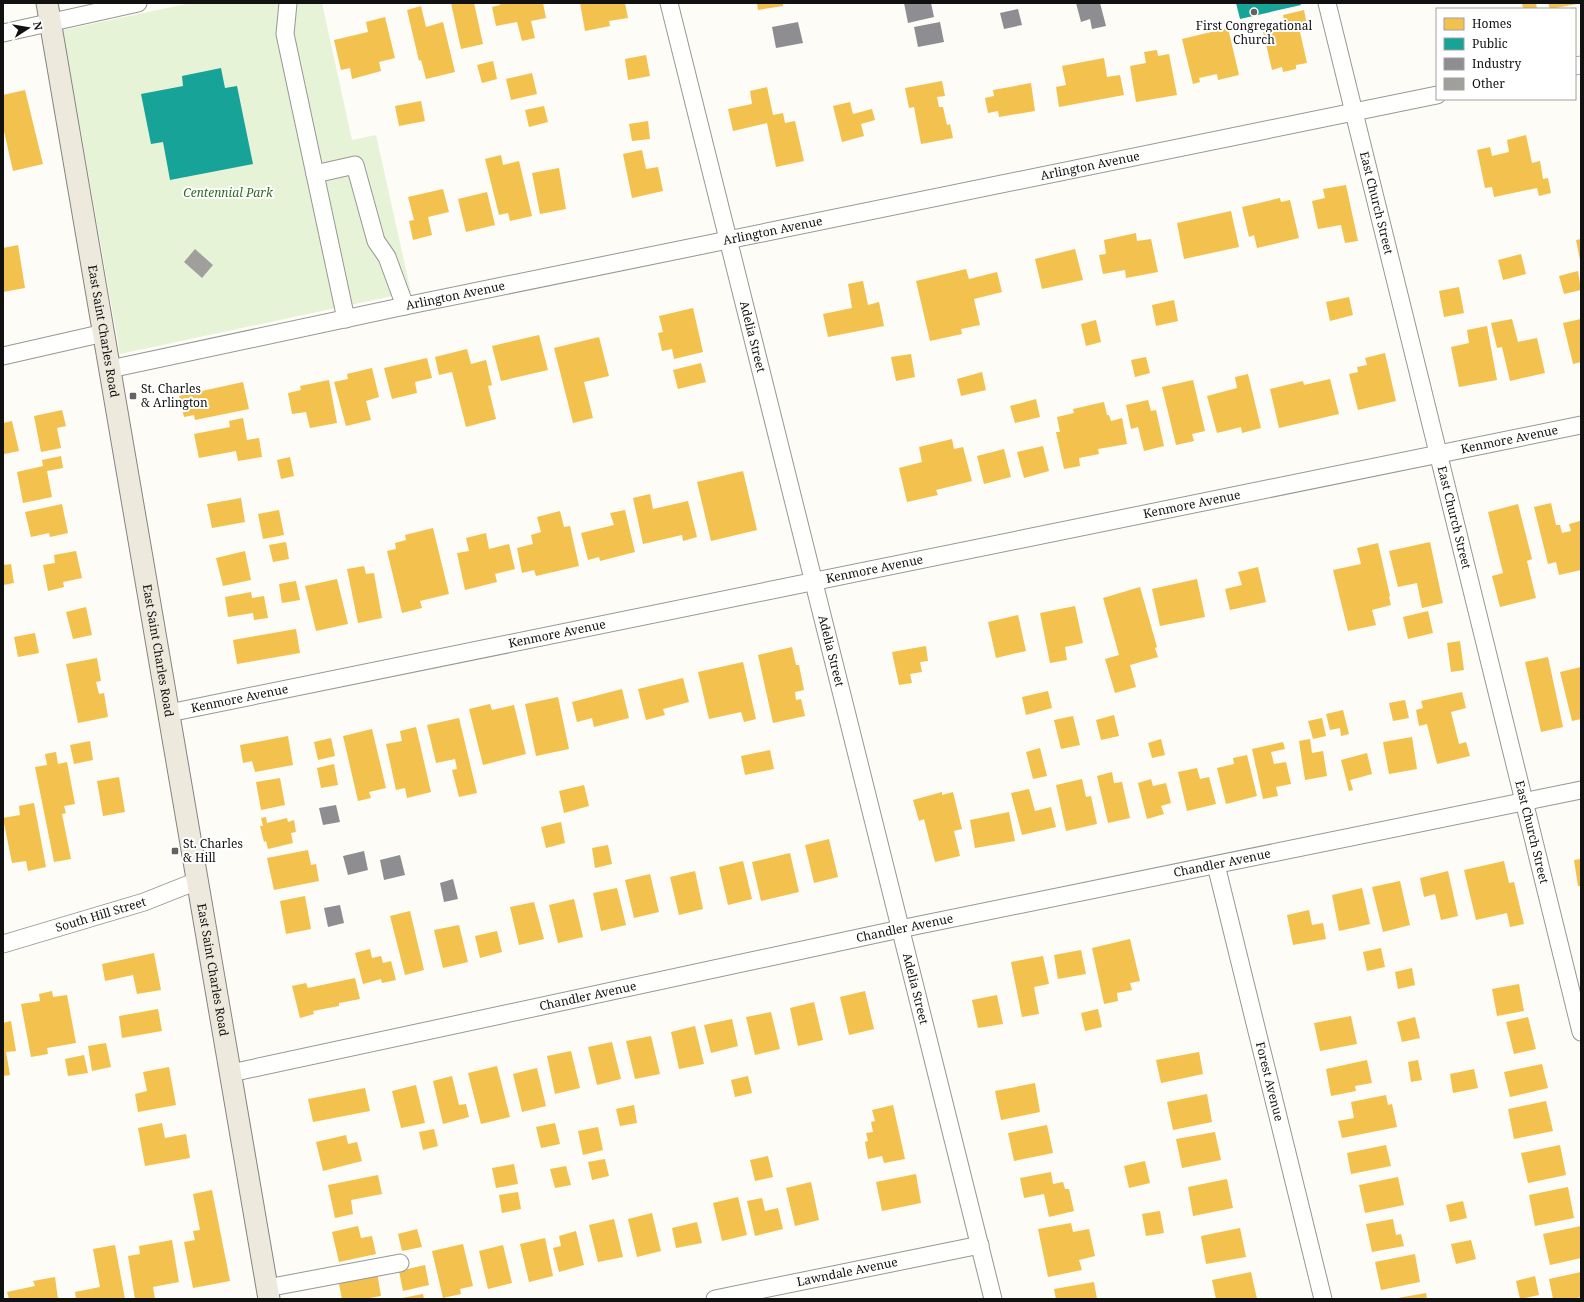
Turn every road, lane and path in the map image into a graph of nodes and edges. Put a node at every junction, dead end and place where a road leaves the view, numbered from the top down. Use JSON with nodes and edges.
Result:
{"nodes":[{"id":1,"x":138,"y":3,"type":"edge"},
{"id":2,"x":288,"y":3,"type":"edge"},
{"id":3,"x":669,"y":3,"type":"edge"},
{"id":4,"x":1327,"y":3,"type":"edge"},
{"id":5,"x":49,"y":13,"type":"edge"},
{"id":6,"x":3,"y":33,"type":"edge"},
{"id":7,"x":1436,"y":95,"type":"edge"},
{"id":8,"x":1354,"y":112,"type":"junction"},
{"id":9,"x":315,"y":174,"type":"junction"},
{"id":10,"x":728,"y":240,"type":"junction"},
{"id":11,"x":406,"y":306,"type":"junction"},
{"id":12,"x":346,"y":319,"type":"junction"},
{"id":13,"x":104,"y":333,"type":"junction"},
{"id":14,"x":3,"y":356,"type":"edge"},
{"id":15,"x":110,"y":369,"type":"junction"},
{"id":16,"x":1581,"y":425,"type":"edge"},
{"id":17,"x":1439,"y":454,"type":"junction"},
{"id":18,"x":814,"y":582,"type":"junction"},
{"id":19,"x":169,"y":713,"type":"junction"},
{"id":20,"x":1581,"y":790,"type":"edge"},
{"id":21,"x":1524,"y":802,"type":"junction"},
{"id":22,"x":1216,"y":865,"type":"junction"},
{"id":23,"x":197,"y":882,"type":"junction"},
{"id":24,"x":900,"y":929,"type":"junction"},
{"id":25,"x":3,"y":944,"type":"edge"},
{"id":26,"x":1581,"y":1032,"type":"edge"},
{"id":27,"x":231,"y":1073,"type":"junction"},
{"id":28,"x":980,"y":1245,"type":"junction"},
{"id":29,"x":400,"y":1263,"type":"dead end"},
{"id":30,"x":268,"y":1294,"type":"edge"},
{"id":31,"x":715,"y":1299,"type":"edge"},
{"id":32,"x":993,"y":1299,"type":"edge"},
{"id":33,"x":1322,"y":1299,"type":"edge"}],
"edges":[{"from":1,"to":5,"type":"street"},
{"from":2,"to":9,"type":"street"},
{"from":3,"to":10,"type":"street","name":"Adelia Street"},
{"from":4,"to":8,"type":"street","name":"East Church Street"},
{"from":5,"to":6,"type":"street"},
{"from":5,"to":13,"type":"main road","name":"East Saint Charles Road"},
{"from":7,"to":8,"type":"street","name":"Arlington Avenue"},
{"from":8,"to":10,"type":"street","name":"Arlington Avenue"},
{"from":8,"to":17,"type":"street","name":"East Church Street"},
{"from":9,"to":11,"type":"street"},
{"from":9,"to":12,"type":"street"},
{"from":10,"to":11,"type":"street","name":"Arlington Avenue"},
{"from":10,"to":18,"type":"street","name":"Adelia Street"},
{"from":11,"to":12,"type":"street","name":"Arlington Avenue"},
{"from":12,"to":15,"type":"street","name":"Arlington Avenue"},
{"from":13,"to":14,"type":"street"},
{"from":13,"to":15,"type":"main road","name":"East Saint Charles Road"},
{"from":15,"to":19,"type":"main road","name":"East Saint Charles Road"},
{"from":16,"to":17,"type":"street","name":"Kenmore Avenue"},
{"from":17,"to":18,"type":"street","name":"Kenmore Avenue"},
{"from":17,"to":21,"type":"street","name":"East Church Street"},
{"from":18,"to":19,"type":"street","name":"Kenmore Avenue"},
{"from":18,"to":24,"type":"street","name":"Adelia Street"},
{"from":19,"to":23,"type":"main road","name":"East Saint Charles Road"},
{"from":20,"to":21,"type":"street","name":"Chandler Avenue"},
{"from":21,"to":22,"type":"street","name":"Chandler Avenue"},
{"from":21,"to":26,"type":"street","name":"East Church Street"},
{"from":22,"to":24,"type":"street","name":"Chandler Avenue"},
{"from":22,"to":33,"type":"street","name":"Forest Avenue"},
{"from":23,"to":25,"type":"street","name":"South Hill Street"},
{"from":23,"to":27,"type":"main road","name":"East Saint Charles Road"},
{"from":24,"to":27,"type":"street","name":"Chandler Avenue"},
{"from":24,"to":28,"type":"street","name":"Adelia Street"},
{"from":27,"to":30,"type":"main road","name":"East Saint Charles Road"},
{"from":28,"to":31,"type":"street","name":"Lawndale Avenue"},
{"from":28,"to":32,"type":"street","name":"Adelia Street"},
{"from":29,"to":30,"type":"street"}]}
